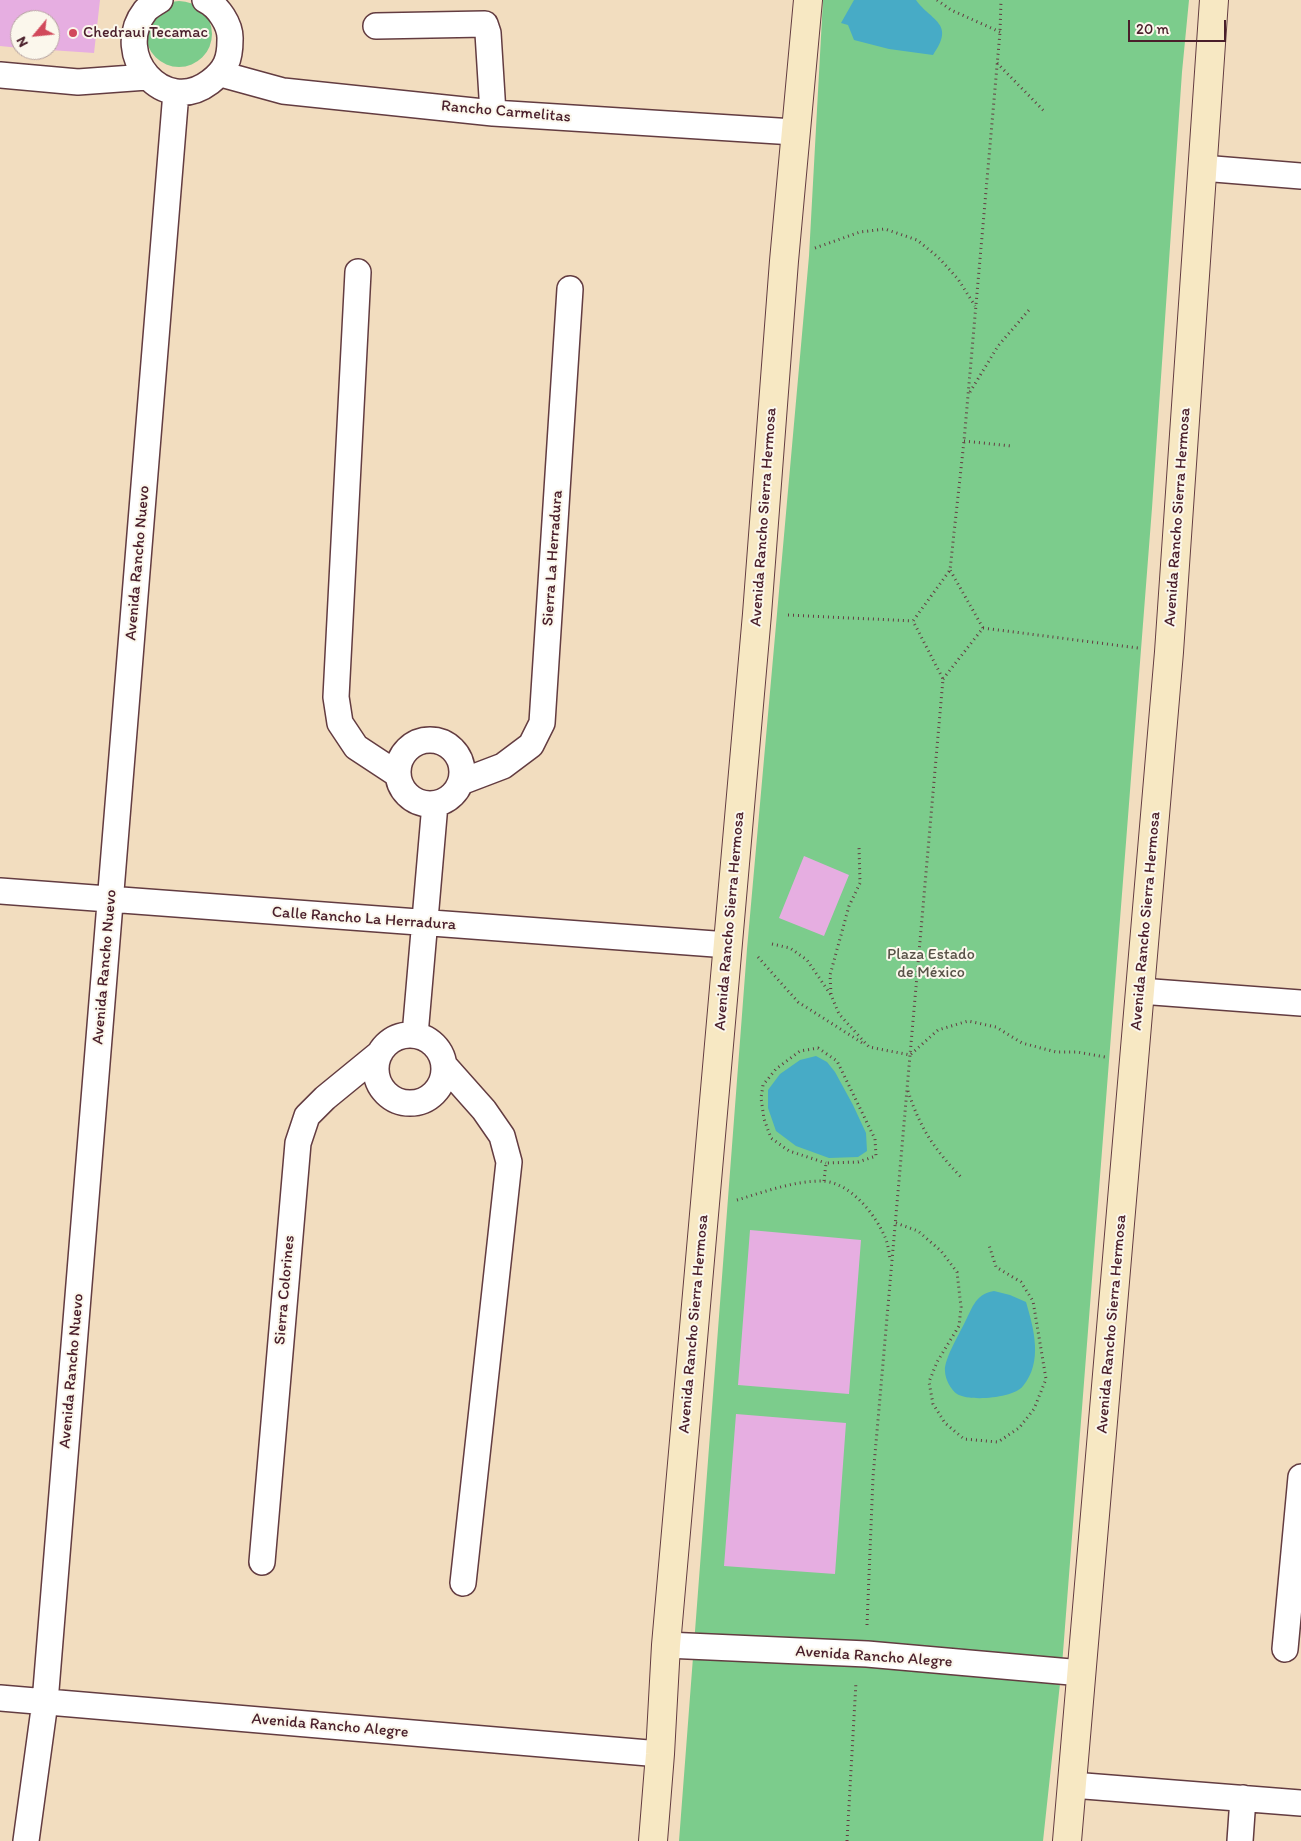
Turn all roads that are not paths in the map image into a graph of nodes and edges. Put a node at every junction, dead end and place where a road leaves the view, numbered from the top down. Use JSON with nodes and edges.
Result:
{"nodes":[{"id":1,"x":160,"y":0,"type":"edge"},
{"id":2,"x":205,"y":0,"type":"edge"},
{"id":3,"x":808,"y":0,"type":"edge"},
{"id":4,"x":1214,"y":0,"type":"edge"},
{"id":5,"x":376,"y":26,"type":"dead end"},
{"id":6,"x":220,"y":74,"type":"junction"},
{"id":7,"x":0,"y":75,"type":"edge"},
{"id":8,"x":147,"y":77,"type":"junction"},
{"id":9,"x":176,"y":92,"type":"junction"},
{"id":10,"x":493,"y":113,"type":"junction"},
{"id":11,"x":794,"y":132,"type":"junction"},
{"id":12,"x":1202,"y":168,"type":"junction"},
{"id":13,"x":1301,"y":176,"type":"edge"},
{"id":14,"x":358,"y":272,"type":"dead end"},
{"id":15,"x":570,"y":289,"type":"dead end"},
{"id":16,"x":398,"y":774,"type":"junction"},
{"id":17,"x":461,"y":782,"type":"junction"},
{"id":18,"x":435,"y":804,"type":"junction"},
{"id":19,"x":0,"y":891,"type":"edge"},
{"id":20,"x":110,"y":900,"type":"junction"},
{"id":21,"x":423,"y":924,"type":"junction"},
{"id":22,"x":728,"y":945,"type":"junction"},
{"id":23,"x":1140,"y":991,"type":"junction"},
{"id":24,"x":1301,"y":1003,"type":"edge"},
{"id":25,"x":415,"y":1035,"type":"junction"},
{"id":26,"x":380,"y":1053,"type":"junction"},
{"id":27,"x":444,"y":1065,"type":"junction"},
{"id":28,"x":1301,"y":1477,"type":"edge"},
{"id":29,"x":262,"y":1562,"type":"dead end"},
{"id":30,"x":462,"y":1583,"type":"dead end"},
{"id":31,"x":666,"y":1645,"type":"junction"},
{"id":32,"x":1285,"y":1648,"type":"dead end"},
{"id":33,"x":1082,"y":1673,"type":"junction"},
{"id":34,"x":0,"y":1698,"type":"edge"},
{"id":35,"x":45,"y":1702,"type":"junction"},
{"id":36,"x":660,"y":1754,"type":"junction"},
{"id":37,"x":1072,"y":1785,"type":"junction"},
{"id":38,"x":1243,"y":1798,"type":"junction"},
{"id":39,"x":1301,"y":1803,"type":"edge"},
{"id":40,"x":26,"y":1841,"type":"edge"},
{"id":41,"x":653,"y":1841,"type":"edge"},
{"id":42,"x":1067,"y":1841,"type":"edge"},
{"id":43,"x":1240,"y":1841,"type":"edge"}],
"edges":[{"from":1,"to":8,"type":"street"},
{"from":2,"to":6,"type":"street"},
{"from":3,"to":11,"type":"street","name":"Avenida Rancho Sierra Hermosa"},
{"from":4,"to":12,"type":"street","name":"Avenida Rancho Sierra Hermosa"},
{"from":5,"to":10,"type":"street"},
{"from":6,"to":9,"type":"street"},
{"from":6,"to":10,"type":"street","name":"Rancho Carmelitas"},
{"from":7,"to":8,"type":"street"},
{"from":8,"to":9,"type":"street"},
{"from":9,"to":20,"type":"street","name":"Avenida Rancho Nuevo"},
{"from":10,"to":11,"type":"street","name":"Rancho Carmelitas"},
{"from":11,"to":22,"type":"street","name":"Avenida Rancho Sierra Hermosa"},
{"from":12,"to":13,"type":"street"},
{"from":12,"to":23,"type":"street","name":"Avenida Rancho Sierra Hermosa"},
{"from":14,"to":16,"type":"street"},
{"from":15,"to":17,"type":"street","name":"Sierra La Herradura"},
{"from":16,"to":17,"type":"street"},
{"from":16,"to":18,"type":"street"},
{"from":17,"to":18,"type":"street","name":"Sierra La Herradura"},
{"from":18,"to":21,"type":"street"},
{"from":19,"to":20,"type":"street","name":"Calle Rancho La Herradura"},
{"from":20,"to":21,"type":"street","name":"Calle Rancho La Herradura"},
{"from":20,"to":35,"type":"street","name":"Avenida Rancho Nuevo"},
{"from":21,"to":22,"type":"street","name":"Calle Rancho La Herradura"},
{"from":21,"to":25,"type":"street"},
{"from":22,"to":31,"type":"street","name":"Avenida Rancho Sierra Hermosa"},
{"from":23,"to":24,"type":"street"},
{"from":23,"to":33,"type":"street","name":"Avenida Rancho Sierra Hermosa"},
{"from":25,"to":26,"type":"street","name":"Sierra Colorines"},
{"from":25,"to":27,"type":"street"},
{"from":26,"to":27,"type":"street"},
{"from":26,"to":29,"type":"street","name":"Sierra Colorines"},
{"from":27,"to":30,"type":"street"},
{"from":28,"to":32,"type":"street"},
{"from":31,"to":33,"type":"street","name":"Avenida Rancho Alegre"},
{"from":31,"to":36,"type":"street","name":"Avenida Rancho Sierra Hermosa"},
{"from":33,"to":37,"type":"street","name":"Avenida Rancho Sierra Hermosa"},
{"from":34,"to":35,"type":"street","name":"Avenida Rancho Alegre"},
{"from":35,"to":36,"type":"street","name":"Avenida Rancho Alegre"},
{"from":35,"to":40,"type":"street","name":"Avenida Rancho Nuevo"},
{"from":36,"to":41,"type":"street","name":"Avenida Rancho Sierra Hermosa"},
{"from":37,"to":38,"type":"street"},
{"from":37,"to":42,"type":"street","name":"Avenida Rancho Sierra Hermosa"},
{"from":38,"to":39,"type":"street"},
{"from":38,"to":43,"type":"street"}]}
